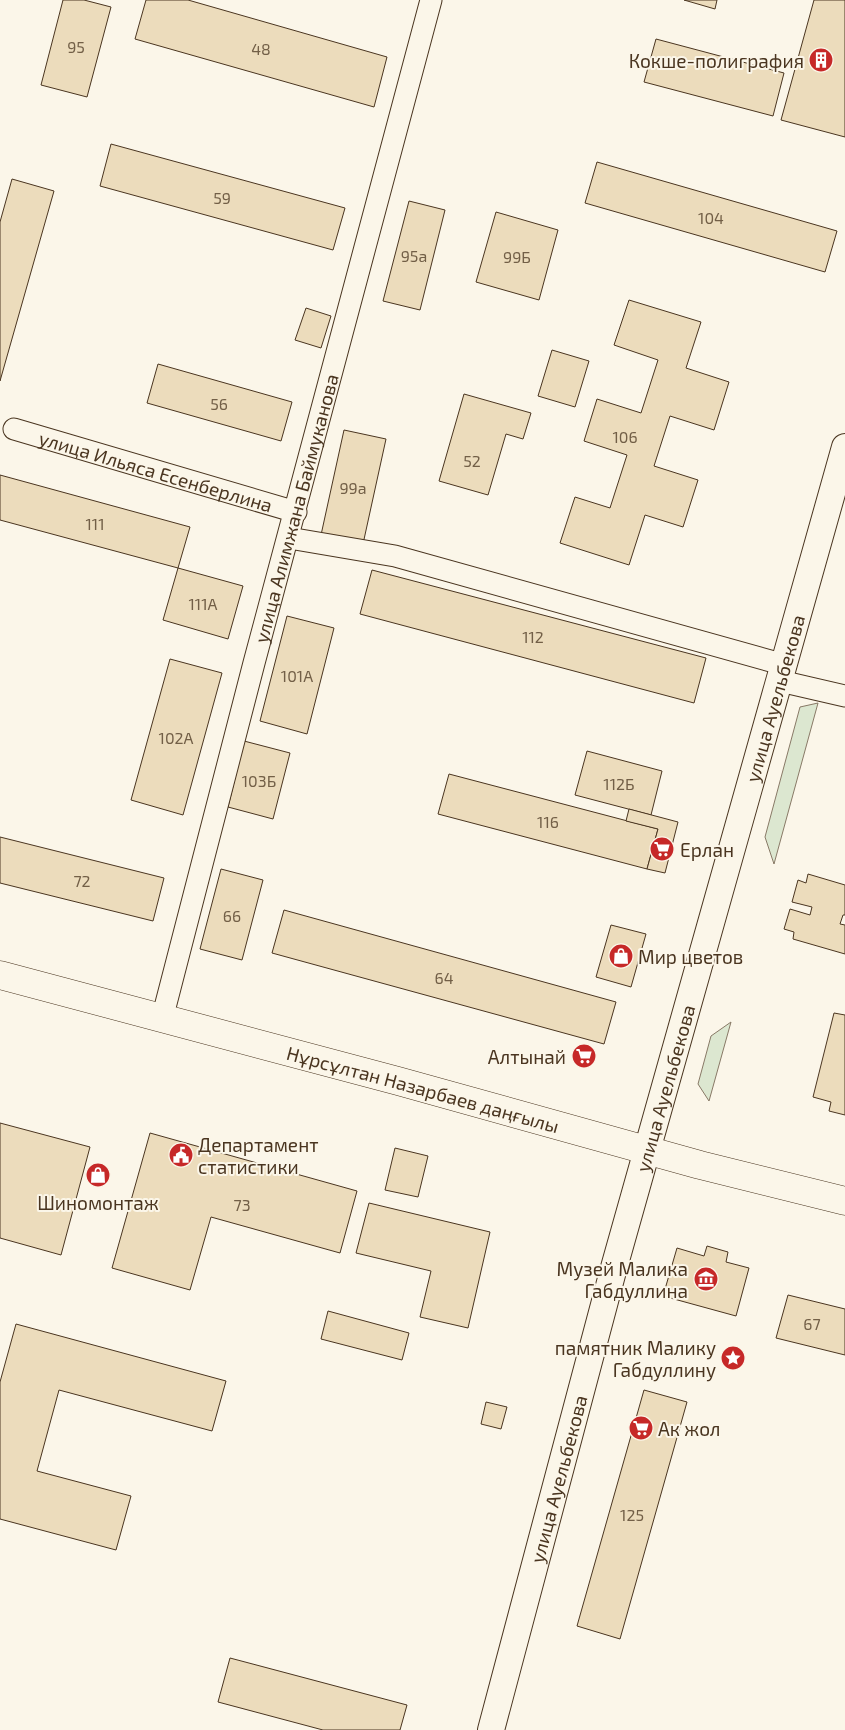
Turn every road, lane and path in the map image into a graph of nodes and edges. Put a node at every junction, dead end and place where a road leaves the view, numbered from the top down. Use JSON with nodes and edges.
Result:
{"nodes":[{"id":1,"x":431,"y":0,"type":"edge"},
{"id":2,"x":14,"y":429,"type":"dead end"},
{"id":3,"x":845,"y":447,"type":"edge"},
{"id":4,"x":296,"y":512,"type":"junction"},
{"id":5,"x":289,"y":538,"type":"junction"},
{"id":6,"x":783,"y":673,"type":"junction"},
{"id":7,"x":845,"y":696,"type":"edge"},
{"id":8,"x":0,"y":975,"type":"edge"},
{"id":9,"x":162,"y":1019,"type":"junction"},
{"id":10,"x":647,"y":1150,"type":"junction"},
{"id":11,"x":845,"y":1201,"type":"edge"},
{"id":12,"x":491,"y":1730,"type":"edge"}],
"edges":[{"from":1,"to":4,"type":"street","name":"улица Алимжана Баймуканова"},
{"from":2,"to":4,"type":"street","name":"улица Ильяса Есенберлина"},
{"from":3,"to":6,"type":"street","name":"улица Ауельбекова"},
{"from":4,"to":5,"type":"street","name":"улица Алимжана Баймуканова"},
{"from":5,"to":6,"type":"street"},
{"from":5,"to":9,"type":"street","name":"улица Алимжана Баймуканова"},
{"from":6,"to":7,"type":"street"},
{"from":6,"to":10,"type":"street","name":"улица Ауельбекова"},
{"from":8,"to":9,"type":"highway","name":"Нұрсұлтан Назарбаев даңғылы"},
{"from":9,"to":10,"type":"highway","name":"Нұрсұлтан Назарбаев даңғылы"},
{"from":10,"to":11,"type":"highway","name":"Нұрсұлтан Назарбаев даңғылы"},
{"from":10,"to":12,"type":"street","name":"улица Ауельбекова"}]}
